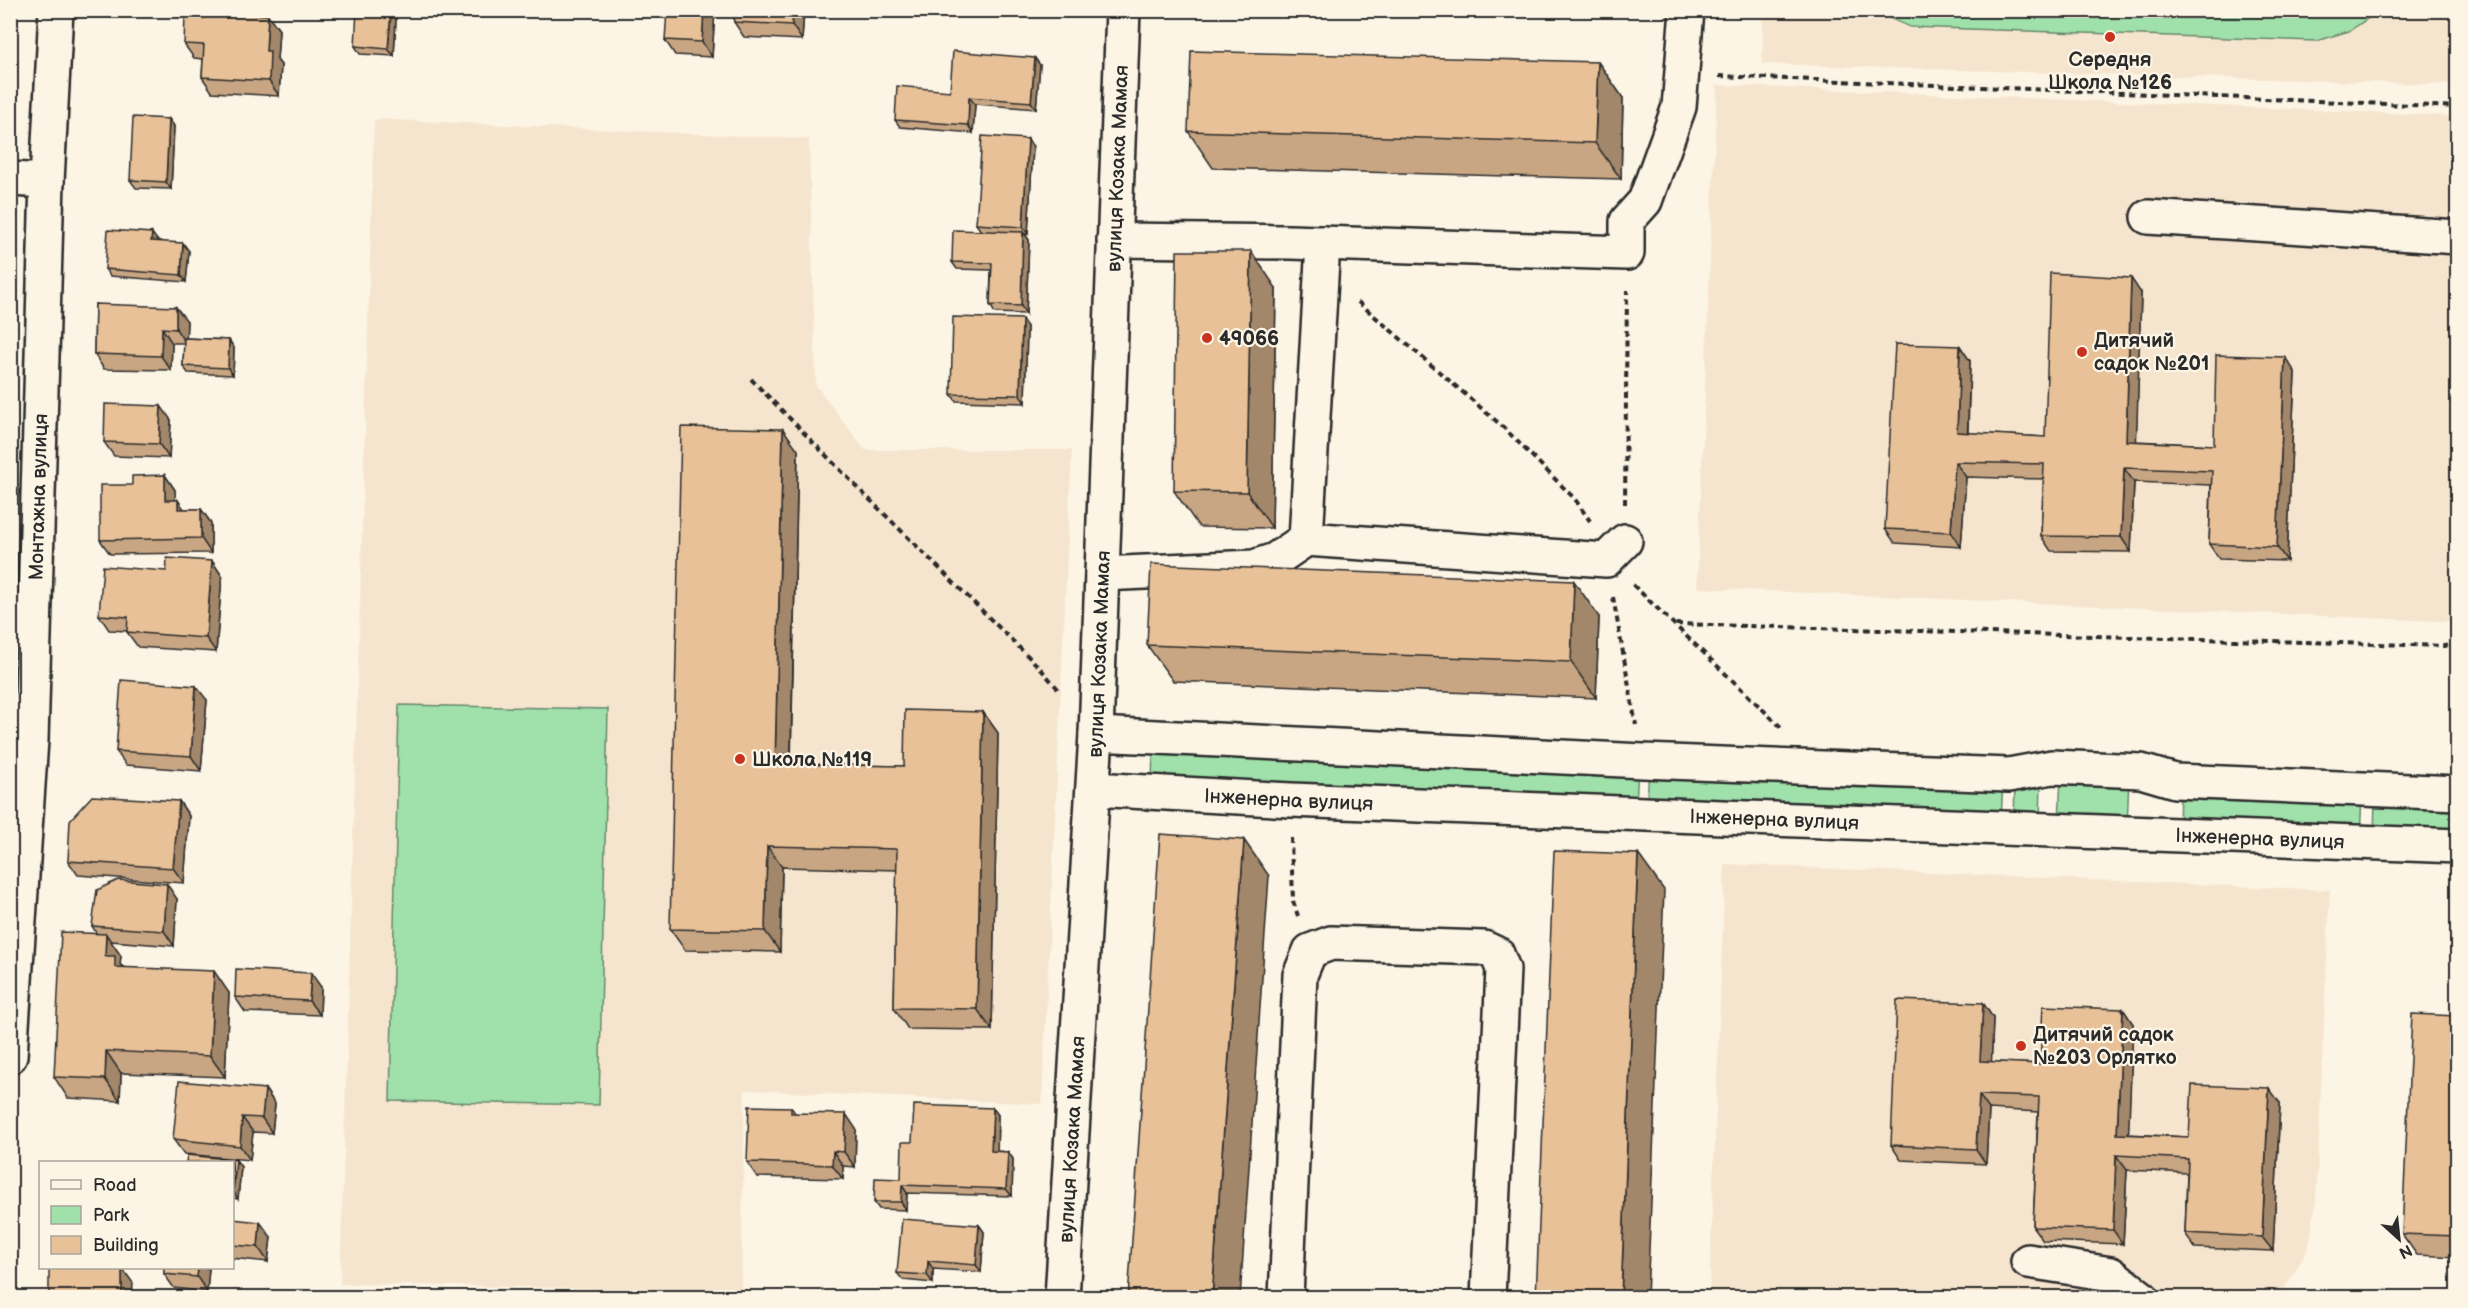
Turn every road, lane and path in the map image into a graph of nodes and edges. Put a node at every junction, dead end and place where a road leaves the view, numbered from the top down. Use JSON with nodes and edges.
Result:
{"nodes":[{"id":1,"x":56,"y":10,"type":"edge"},
{"id":2,"x":1123,"y":10,"type":"edge"},
{"id":3,"x":1687,"y":10,"type":"edge"},
{"id":4,"x":1682,"y":74,"type":"junction"},
{"id":5,"x":2457,"y":107,"type":"edge"},
{"id":6,"x":10,"y":179,"type":"edge"},
{"id":7,"x":47,"y":181,"type":"junction"},
{"id":8,"x":2148,"y":217,"type":"dead end"},
{"id":9,"x":2457,"y":237,"type":"edge"},
{"id":10,"x":1114,"y":240,"type":"junction"},
{"id":11,"x":1323,"y":243,"type":"junction"},
{"id":12,"x":1627,"y":253,"type":"junction"},
{"id":13,"x":751,"y":379,"type":"dead end"},
{"id":14,"x":1306,"y":539,"type":"junction"},
{"id":15,"x":1616,"y":550,"type":"junction"},
{"id":16,"x":1102,"y":574,"type":"junction"},
{"id":17,"x":1676,"y":624,"type":"junction"},
{"id":18,"x":2457,"y":642,"type":"edge"},
{"id":19,"x":1782,"y":728,"type":"dead end"},
{"id":20,"x":1096,"y":734,"type":"junction"},
{"id":21,"x":21,"y":739,"type":"edge"},
{"id":22,"x":1093,"y":789,"type":"junction"},
{"id":23,"x":2457,"y":793,"type":"edge"},
{"id":24,"x":1291,"y":800,"type":"junction"},
{"id":25,"x":2457,"y":846,"type":"edge"},
{"id":26,"x":1310,"y":951,"type":"junction"},
{"id":27,"x":10,"y":1056,"type":"edge"},
{"id":28,"x":2028,"y":1261,"type":"dead end"},
{"id":29,"x":1062,"y":1298,"type":"edge"},
{"id":30,"x":1286,"y":1298,"type":"edge"},
{"id":31,"x":1488,"y":1298,"type":"edge"},
{"id":32,"x":2142,"y":1298,"type":"edge"}],
"edges":[{"from":1,"to":7,"type":"street","name":"Монтажна вулиця"},
{"from":2,"to":10,"type":"street","name":"вулиця Козака Мамая"},
{"from":3,"to":4,"type":"street"},
{"from":4,"to":5,"type":"path"},
{"from":4,"to":12,"type":"street"},
{"from":6,"to":7,"type":"street"},
{"from":7,"to":21,"type":"street","name":"Монтажна вулиця"},
{"from":8,"to":9,"type":"street"},
{"from":10,"to":11,"type":"street"},
{"from":10,"to":16,"type":"street","name":"вулиця Козака Мамая"},
{"from":11,"to":12,"type":"street"},
{"from":11,"to":14,"type":"street"},
{"from":12,"to":15,"type":"path"},
{"from":13,"to":20,"type":"path"},
{"from":14,"to":15,"type":"street"},
{"from":14,"to":16,"type":"street"},
{"from":15,"to":17,"type":"path"},
{"from":16,"to":20,"type":"street","name":"вулиця Козака Мамая"},
{"from":17,"to":18,"type":"path"},
{"from":17,"to":19,"type":"path"},
{"from":20,"to":22,"type":"street","name":"вулиця Козака Мамая"},
{"from":20,"to":23,"type":"street"},
{"from":21,"to":27,"type":"street","name":"Монтажна вулиця"},
{"from":22,"to":24,"type":"street","name":"Інженерна вулиця"},
{"from":22,"to":29,"type":"street","name":"вулиця Козака Мамая"},
{"from":24,"to":25,"type":"street","name":"Інженерна вулиця"},
{"from":24,"to":26,"type":"path"},
{"from":26,"to":30,"type":"street"},
{"from":26,"to":31,"type":"street"},
{"from":28,"to":32,"type":"street"}]}
